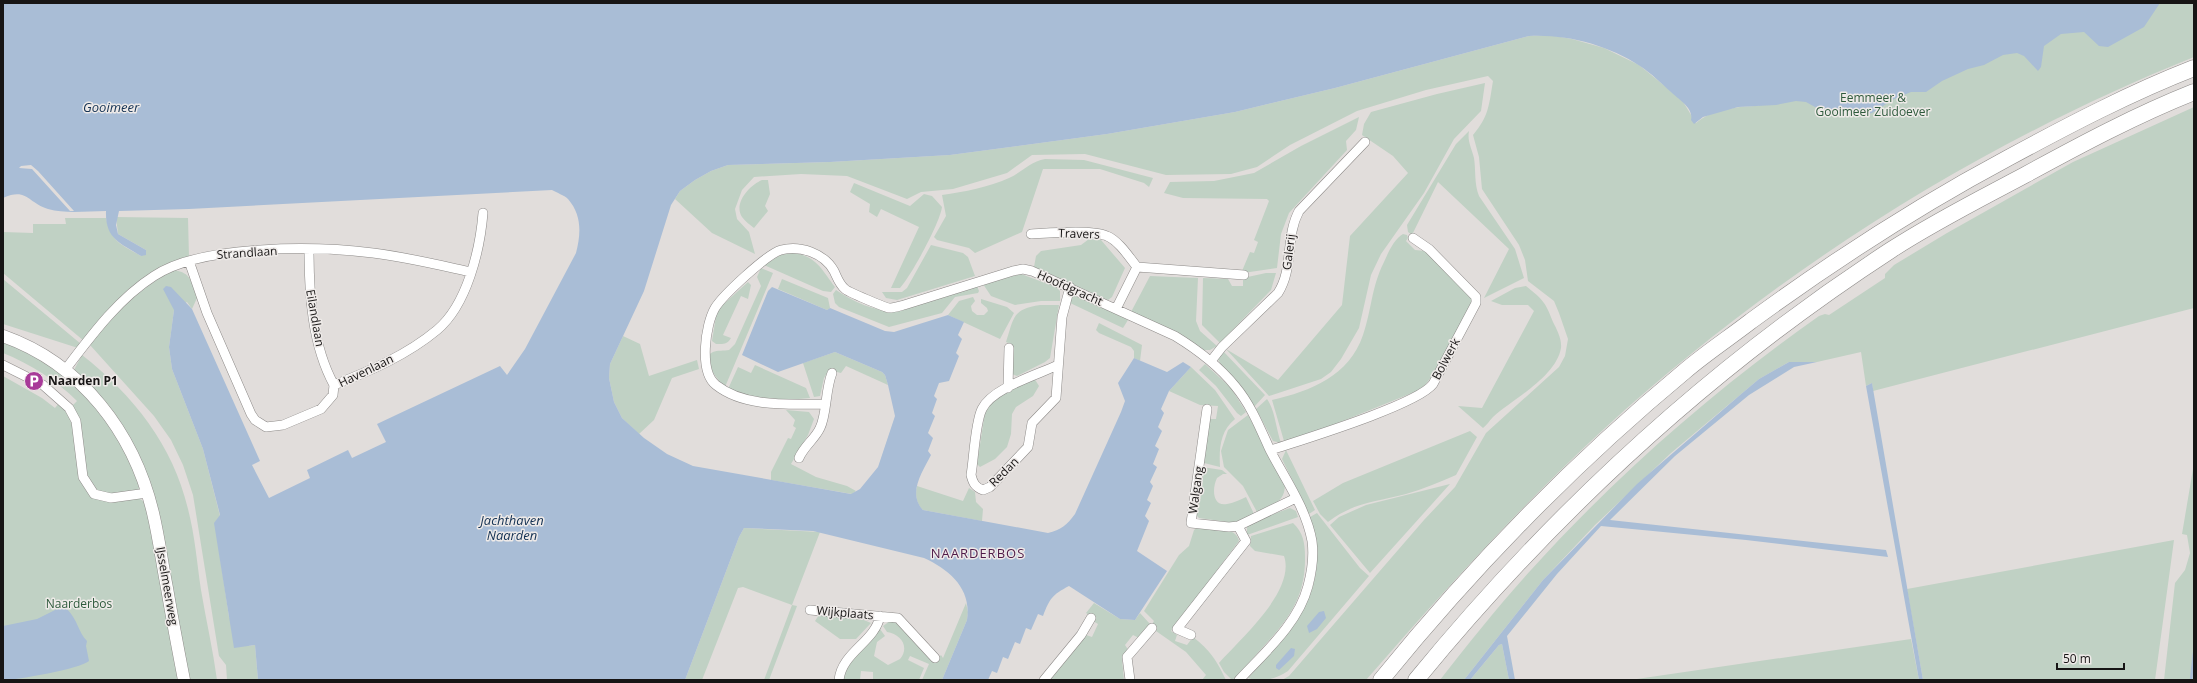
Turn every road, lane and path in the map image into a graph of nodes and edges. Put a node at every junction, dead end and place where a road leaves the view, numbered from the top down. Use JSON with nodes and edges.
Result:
{"nodes":[{"id":1,"x":2194,"y":68,"type":"edge"},
{"id":2,"x":2194,"y":92,"type":"edge"},
{"id":3,"x":1366,"y":142,"type":"dead end"},
{"id":4,"x":483,"y":213,"type":"dead end"},
{"id":5,"x":1032,"y":234,"type":"dead end"},
{"id":6,"x":1413,"y":238,"type":"dead end"},
{"id":7,"x":309,"y":249,"type":"junction"},
{"id":8,"x":189,"y":261,"type":"junction"},
{"id":9,"x":1137,"y":267,"type":"junction"},
{"id":10,"x":471,"y":272,"type":"junction"},
{"id":11,"x":1244,"y":276,"type":"dead end"},
{"id":12,"x":1070,"y":287,"type":"junction"},
{"id":13,"x":1116,"y":309,"type":"junction"},
{"id":14,"x":3,"y":336,"type":"edge"},
{"id":15,"x":1009,"y":348,"type":"dead end"},
{"id":16,"x":1211,"y":361,"type":"junction"},
{"id":17,"x":3,"y":364,"type":"edge"},
{"id":18,"x":1058,"y":365,"type":"junction"},
{"id":19,"x":65,"y":370,"type":"junction"},
{"id":20,"x":832,"y":373,"type":"dead end"},
{"id":21,"x":334,"y":385,"type":"junction"},
{"id":22,"x":1008,"y":388,"type":"junction"},
{"id":23,"x":825,"y":404,"type":"junction"},
{"id":24,"x":1207,"y":409,"type":"dead end"},
{"id":25,"x":1271,"y":450,"type":"junction"},
{"id":26,"x":799,"y":458,"type":"dead end"},
{"id":27,"x":147,"y":493,"type":"junction"},
{"id":28,"x":1296,"y":498,"type":"junction"},
{"id":29,"x":1238,"y":526,"type":"junction"},
{"id":30,"x":810,"y":610,"type":"dead end"},
{"id":31,"x":880,"y":616,"type":"junction"},
{"id":32,"x":1091,"y":618,"type":"dead end"},
{"id":33,"x":1152,"y":628,"type":"dead end"},
{"id":34,"x":1191,"y":635,"type":"dead end"},
{"id":35,"x":935,"y":658,"type":"dead end"},
{"id":36,"x":184,"y":680,"type":"edge"},
{"id":37,"x":839,"y":680,"type":"edge"},
{"id":38,"x":1044,"y":680,"type":"edge"},
{"id":39,"x":1130,"y":680,"type":"edge"},
{"id":40,"x":1239,"y":680,"type":"edge"},
{"id":41,"x":1381,"y":680,"type":"edge"},
{"id":42,"x":1416,"y":680,"type":"edge"}],
"edges":[{"from":1,"to":41,"type":"highway"},
{"from":2,"to":42,"type":"highway"},
{"from":3,"to":16,"type":"street","name":"Galerij"},
{"from":4,"to":10,"type":"street","name":"Havenlaan"},
{"from":5,"to":9,"type":"street","name":"Travers"},
{"from":6,"to":25,"type":"street","name":"Bolwerk"},
{"from":7,"to":8,"type":"street","name":"Strandlaan"},
{"from":7,"to":10,"type":"street","name":"Strandlaan"},
{"from":7,"to":21,"type":"street","name":"Eilandlaan"},
{"from":8,"to":19,"type":"street","name":"Strandlaan"},
{"from":8,"to":21,"type":"street","name":"Havenlaan"},
{"from":9,"to":11,"type":"street"},
{"from":9,"to":13,"type":"street"},
{"from":10,"to":21,"type":"street","name":"Havenlaan"},
{"from":12,"to":13,"type":"street","name":"Hoofdgracht"},
{"from":12,"to":18,"type":"street","name":"Redan"},
{"from":12,"to":23,"type":"street","name":"Hoofdgracht"},
{"from":13,"to":16,"type":"street","name":"Hoofdgracht"},
{"from":14,"to":19,"type":"main road","name":"IJsselmeerweg"},
{"from":15,"to":22,"type":"street"},
{"from":16,"to":25,"type":"street","name":"Hoofdgracht"},
{"from":17,"to":27,"type":"street"},
{"from":18,"to":22,"type":"street","name":"Redan"},
{"from":18,"to":22,"type":"street","name":"Redan"},
{"from":19,"to":27,"type":"main road","name":"IJsselmeerweg"},
{"from":20,"to":23,"type":"street"},
{"from":23,"to":26,"type":"street"},
{"from":24,"to":29,"type":"street","name":"Walgang"},
{"from":25,"to":28,"type":"street","name":"Hoofdgracht"},
{"from":27,"to":36,"type":"main road","name":"IJsselmeerweg"},
{"from":28,"to":29,"type":"street","name":"Walgang"},
{"from":28,"to":40,"type":"street","name":"Hoofdgracht"},
{"from":29,"to":34,"type":"street"},
{"from":30,"to":31,"type":"street","name":"Wijkplaats"},
{"from":31,"to":35,"type":"street","name":"Wijkplaats"},
{"from":31,"to":37,"type":"street","name":"Wijkplaats"},
{"from":32,"to":38,"type":"street"},
{"from":33,"to":39,"type":"street"}]}
